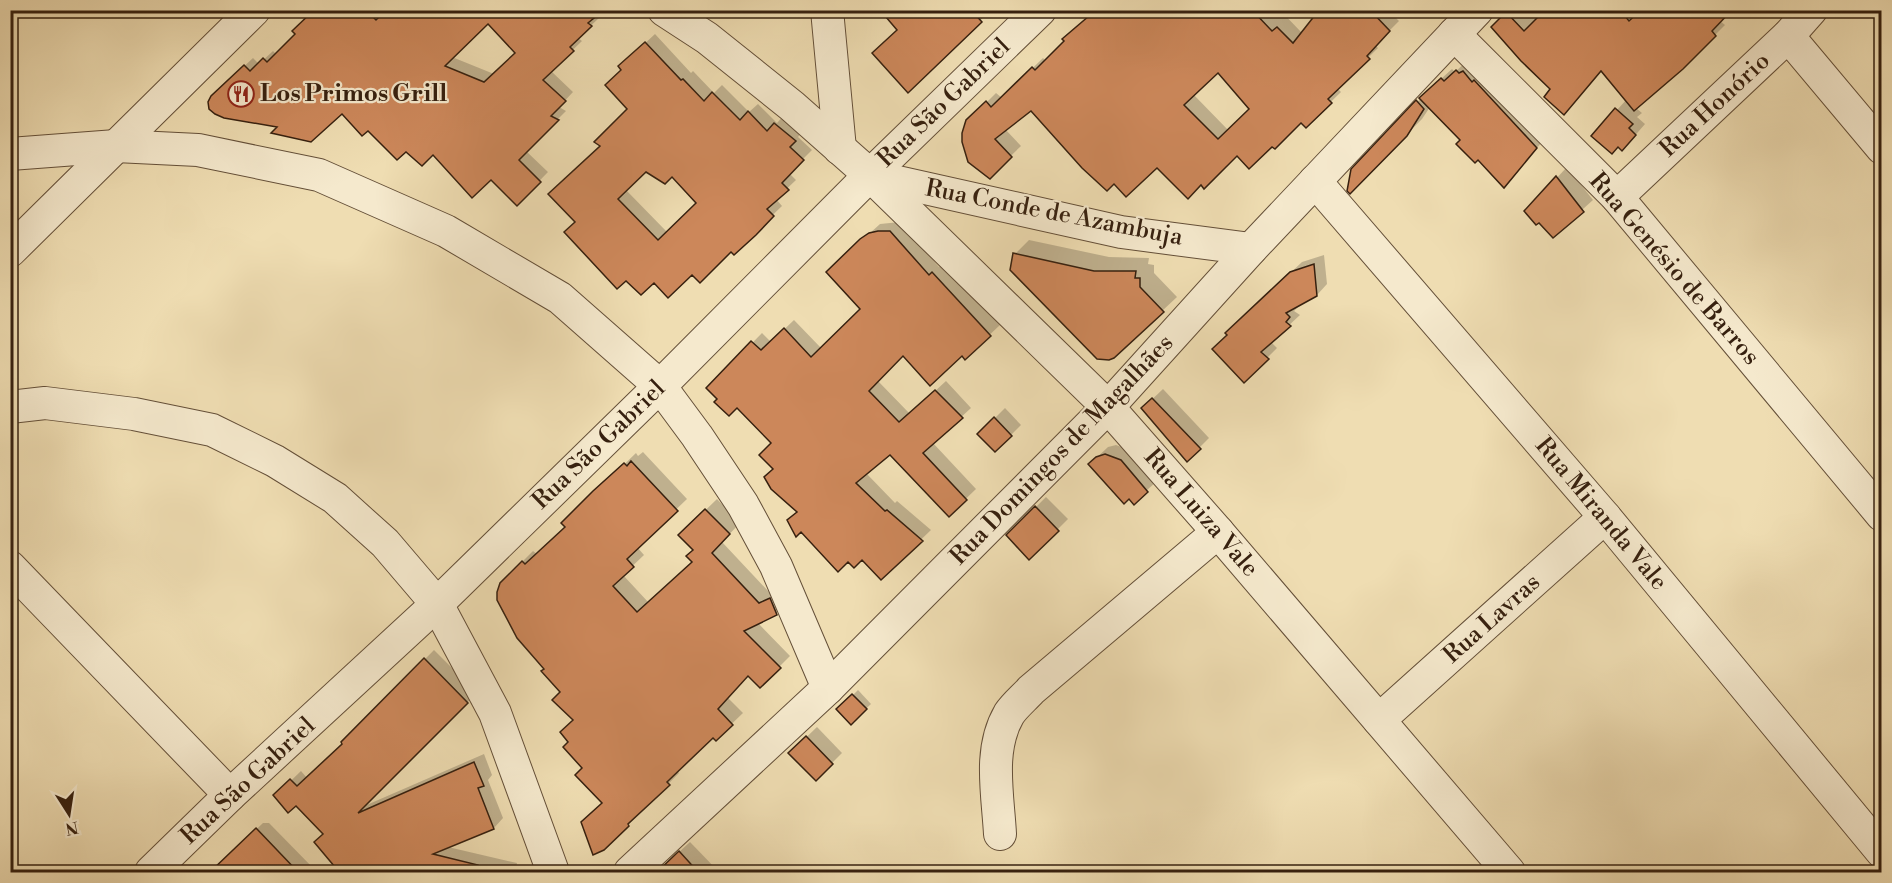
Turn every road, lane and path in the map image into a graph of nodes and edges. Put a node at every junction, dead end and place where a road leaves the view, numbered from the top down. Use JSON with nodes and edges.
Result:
{"nodes":[{"id":1,"x":254,"y":10,"type":"edge"},
{"id":2,"x":664,"y":10,"type":"edge"},
{"id":3,"x":827,"y":10,"type":"edge"},
{"id":4,"x":1040,"y":10,"type":"edge"},
{"id":5,"x":1477,"y":10,"type":"edge"},
{"id":6,"x":1811,"y":10,"type":"edge"},
{"id":7,"x":1454,"y":34,"type":"junction"},
{"id":8,"x":1788,"y":36,"type":"junction"},
{"id":9,"x":116,"y":146,"type":"junction"},
{"id":10,"x":1881,"y":148,"type":"edge"},
{"id":11,"x":840,"y":149,"type":"junction"},
{"id":12,"x":10,"y":154,"type":"edge"},
{"id":13,"x":870,"y":175,"type":"junction"},
{"id":14,"x":1315,"y":181,"type":"junction"},
{"id":15,"x":1617,"y":197,"type":"junction"},
{"id":16,"x":1251,"y":249,"type":"junction"},
{"id":17,"x":10,"y":251,"type":"edge"},
{"id":18,"x":660,"y":386,"type":"junction"},
{"id":19,"x":10,"y":407,"type":"edge"},
{"id":20,"x":1108,"y":407,"type":"junction"},
{"id":21,"x":1881,"y":515,"type":"edge"},
{"id":22,"x":1605,"y":517,"type":"junction"},
{"id":23,"x":1218,"y":532,"type":"junction"},
{"id":24,"x":10,"y":567,"type":"edge"},
{"id":25,"x":437,"y":604,"type":"junction"},
{"id":26,"x":828,"y":688,"type":"junction"},
{"id":27,"x":1379,"y":720,"type":"junction"},
{"id":28,"x":230,"y":795,"type":"junction"},
{"id":29,"x":1000,"y":834,"type":"dead end"},
{"id":30,"x":1881,"y":852,"type":"edge"},
{"id":31,"x":152,"y":873,"type":"edge"},
{"id":32,"x":553,"y":873,"type":"edge"},
{"id":33,"x":630,"y":873,"type":"edge"},
{"id":34,"x":1509,"y":873,"type":"edge"}],
"edges":[{"from":1,"to":9,"type":"street"},
{"from":2,"to":11,"type":"street","name":"Rua Conde de Azambuja"},
{"from":3,"to":11,"type":"street"},
{"from":4,"to":13,"type":"street","name":"Rua São Gabriel"},
{"from":5,"to":7,"type":"street","name":"Rua Domingos de Magalhães"},
{"from":6,"to":8,"type":"street","name":"Rua Honório"},
{"from":7,"to":14,"type":"street","name":"Rua Domingos de Magalhães"},
{"from":7,"to":15,"type":"street","name":"Rua Genésio de Barros"},
{"from":8,"to":10,"type":"street"},
{"from":8,"to":15,"type":"street","name":"Rua Honório"},
{"from":9,"to":12,"type":"street"},
{"from":9,"to":17,"type":"street"},
{"from":9,"to":18,"type":"street"},
{"from":11,"to":13,"type":"street","name":"Rua Conde de Azambuja"},
{"from":13,"to":16,"type":"street","name":"Rua Conde de Azambuja"},
{"from":13,"to":18,"type":"street","name":"Rua São Gabriel"},
{"from":13,"to":20,"type":"street","name":"Rua Luiza Vale"},
{"from":14,"to":16,"type":"street","name":"Rua Domingos de Magalhães"},
{"from":14,"to":22,"type":"street","name":"Rua Miranda Vale"},
{"from":15,"to":21,"type":"street","name":"Rua Genésio de Barros"},
{"from":16,"to":20,"type":"street","name":"Rua Domingos de Magalhães"},
{"from":18,"to":25,"type":"street","name":"Rua São Gabriel"},
{"from":18,"to":26,"type":"street"},
{"from":19,"to":25,"type":"street"},
{"from":20,"to":23,"type":"street","name":"Rua Luiza Vale"},
{"from":20,"to":26,"type":"street","name":"Rua Domingos de Magalhães"},
{"from":22,"to":27,"type":"street","name":"Rua Lavras"},
{"from":22,"to":30,"type":"street","name":"Rua Miranda Vale"},
{"from":23,"to":27,"type":"street","name":"Rua Luiza Vale"},
{"from":23,"to":29,"type":"street"},
{"from":24,"to":28,"type":"street"},
{"from":25,"to":28,"type":"street","name":"Rua São Gabriel"},
{"from":25,"to":32,"type":"street"},
{"from":26,"to":33,"type":"street","name":"Rua Domingos de Magalhães"},
{"from":27,"to":34,"type":"street","name":"Rua Luiza Vale"},
{"from":28,"to":31,"type":"street","name":"Rua São Gabriel"}]}
